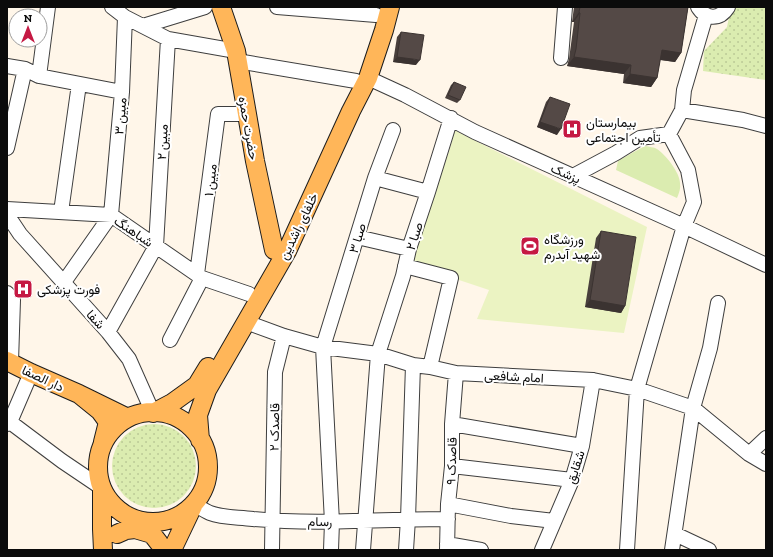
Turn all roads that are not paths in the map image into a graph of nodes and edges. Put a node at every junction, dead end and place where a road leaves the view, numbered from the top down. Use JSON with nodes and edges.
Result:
{"nodes":[{"id":1,"x":48,"y":7,"type":"edge"},
{"id":2,"x":112,"y":7,"type":"edge"},
{"id":3,"x":204,"y":7,"type":"edge"},
{"id":4,"x":221,"y":7,"type":"edge"},
{"id":5,"x":278,"y":7,"type":"edge"},
{"id":6,"x":565,"y":7,"type":"edge"},
{"id":7,"x":728,"y":7,"type":"edge"},
{"id":8,"x":381,"y":10,"type":"edge"},
{"id":9,"x":702,"y":11,"type":"edge"},
{"id":10,"x":124,"y":17,"type":"junction"},
{"id":11,"x":143,"y":26,"type":"junction"},
{"id":12,"x":168,"y":39,"type":"junction"},
{"id":13,"x":237,"y":56,"type":"junction"},
{"id":14,"x":561,"y":58,"type":"dead end"},
{"id":15,"x":7,"y":66,"type":"edge"},
{"id":16,"x":25,"y":69,"type":"junction"},
{"id":17,"x":39,"y":76,"type":"junction"},
{"id":18,"x":362,"y":79,"type":"junction"},
{"id":19,"x":79,"y":84,"type":"junction"},
{"id":20,"x":122,"y":92,"type":"junction"},
{"id":21,"x":682,"y":110,"type":"junction"},
{"id":22,"x":247,"y":114,"type":"junction"},
{"id":23,"x":451,"y":118,"type":"junction"},
{"id":24,"x":766,"y":126,"type":"edge"},
{"id":25,"x":393,"y":130,"type":"dead end"},
{"id":26,"x":670,"y":134,"type":"junction"},
{"id":27,"x":7,"y":148,"type":"edge"},
{"id":28,"x":573,"y":176,"type":"junction"},
{"id":29,"x":376,"y":178,"type":"junction"},
{"id":30,"x":428,"y":192,"type":"junction"},
{"id":31,"x":7,"y":209,"type":"edge"},
{"id":32,"x":61,"y":212,"type":"junction"},
{"id":33,"x":111,"y":215,"type":"junction"},
{"id":34,"x":9,"y":222,"type":"edge"},
{"id":35,"x":684,"y":226,"type":"junction"},
{"id":36,"x":357,"y":237,"type":"junction"},
{"id":37,"x":156,"y":246,"type":"junction"},
{"id":38,"x":409,"y":249,"type":"junction"},
{"id":39,"x":274,"y":250,"type":"junction"},
{"id":40,"x":405,"y":266,"type":"junction"},
{"id":41,"x":766,"y":266,"type":"edge"},
{"id":42,"x":200,"y":276,"type":"junction"},
{"id":43,"x":64,"y":282,"type":"junction"},
{"id":44,"x":250,"y":294,"type":"junction"},
{"id":45,"x":9,"y":297,"type":"edge"},
{"id":46,"x":718,"y":303,"type":"dead end"},
{"id":47,"x":246,"y":322,"type":"junction"},
{"id":48,"x":108,"y":332,"type":"junction"},
{"id":49,"x":284,"y":336,"type":"junction"},
{"id":50,"x":170,"y":340,"type":"dead end"},
{"id":51,"x":323,"y":347,"type":"junction"},
{"id":52,"x":378,"y":354,"type":"junction"},
{"id":53,"x":9,"y":362,"type":"edge"},
{"id":54,"x":413,"y":365,"type":"junction"},
{"id":55,"x":430,"y":367,"type":"junction"},
{"id":56,"x":31,"y":373,"type":"junction"},
{"id":57,"x":456,"y":373,"type":"junction"},
{"id":58,"x":593,"y":380,"type":"junction"},
{"id":59,"x":637,"y":389,"type":"junction"},
{"id":60,"x":79,"y":394,"type":"junction"},
{"id":61,"x":693,"y":408,"type":"junction"},
{"id":62,"x":153,"y":413,"type":"junction"},
{"id":63,"x":128,"y":418,"type":"junction"},
{"id":64,"x":9,"y":423,"type":"edge"},
{"id":65,"x":452,"y":424,"type":"junction"},
{"id":66,"x":766,"y":438,"type":"edge"},
{"id":67,"x":200,"y":440,"type":"junction"},
{"id":68,"x":103,"y":445,"type":"junction"},
{"id":69,"x":582,"y":446,"type":"junction"},
{"id":70,"x":749,"y":454,"type":"junction"},
{"id":71,"x":766,"y":464,"type":"edge"},
{"id":72,"x":452,"y":466,"type":"junction"},
{"id":73,"x":572,"y":480,"type":"junction"},
{"id":74,"x":102,"y":488,"type":"junction"},
{"id":75,"x":194,"y":504,"type":"junction"},
{"id":76,"x":448,"y":504,"type":"junction"},
{"id":77,"x":408,"y":519,"type":"junction"},
{"id":78,"x":448,"y":519,"type":"junction"},
{"id":79,"x":272,"y":520,"type":"junction"},
{"id":80,"x":365,"y":520,"type":"junction"},
{"id":81,"x":143,"y":521,"type":"junction"},
{"id":82,"x":554,"y":521,"type":"junction"},
{"id":83,"x":332,"y":522,"type":"junction"},
{"id":84,"x":675,"y":534,"type":"junction"},
{"id":85,"x":114,"y":542,"type":"edge"},
{"id":86,"x":447,"y":547,"type":"edge"},
{"id":87,"x":163,"y":548,"type":"edge"},
{"id":88,"x":103,"y":550,"type":"edge"},
{"id":89,"x":272,"y":550,"type":"edge"},
{"id":90,"x":331,"y":550,"type":"edge"},
{"id":91,"x":363,"y":550,"type":"edge"},
{"id":92,"x":406,"y":550,"type":"edge"},
{"id":93,"x":481,"y":550,"type":"edge"},
{"id":94,"x":542,"y":550,"type":"edge"},
{"id":95,"x":627,"y":550,"type":"edge"},
{"id":96,"x":672,"y":550,"type":"edge"},
{"id":97,"x":709,"y":550,"type":"edge"}],
"edges":[{"from":1,"to":17,"type":"street"},
{"from":2,"to":10,"type":"street","name":"پزشک"},
{"from":3,"to":11,"type":"street"},
{"from":4,"to":13,"type":"main road","name":"حضرت حمزه"},
{"from":5,"to":8,"type":"street"},
{"from":6,"to":14,"type":"street"},
{"from":7,"to":9,"type":"street"},
{"from":8,"to":18,"type":"main road","name":"خلفای راشدین"},
{"from":9,"to":21,"type":"street"},
{"from":10,"to":11,"type":"street","name":"پزشک"},
{"from":10,"to":20,"type":"street","name":"مبین ۳"},
{"from":11,"to":12,"type":"street","name":"پزشک"},
{"from":12,"to":13,"type":"street","name":"پزشک"},
{"from":12,"to":37,"type":"street","name":"مبین ۲"},
{"from":13,"to":18,"type":"street","name":"پزشک"},
{"from":13,"to":22,"type":"main road","name":"حضرت حمزه"},
{"from":15,"to":16,"type":"street"},
{"from":16,"to":17,"type":"street"},
{"from":16,"to":27,"type":"street"},
{"from":17,"to":19,"type":"street"},
{"from":18,"to":23,"type":"street","name":"پزشک"},
{"from":18,"to":39,"type":"main road","name":"خلفای راشدین"},
{"from":18,"to":47,"type":"main road","name":"خلفای راشدین"},
{"from":19,"to":20,"type":"street"},
{"from":19,"to":32,"type":"street"},
{"from":20,"to":33,"type":"street","name":"مبین ۳"},
{"from":21,"to":24,"type":"street"},
{"from":21,"to":26,"type":"street"},
{"from":22,"to":39,"type":"main road","name":"حضرت حمزه"},
{"from":22,"to":42,"type":"street","name":"مبین ۱"},
{"from":23,"to":28,"type":"street","name":"پزشک"},
{"from":23,"to":30,"type":"street","name":"صبا ۲"},
{"from":25,"to":29,"type":"street","name":"صبا ۳"},
{"from":26,"to":28,"type":"street"},
{"from":26,"to":35,"type":"street"},
{"from":28,"to":35,"type":"street","name":"پزشک"},
{"from":29,"to":30,"type":"street"},
{"from":29,"to":36,"type":"street","name":"صبا ۳"},
{"from":30,"to":38,"type":"street","name":"صبا ۲"},
{"from":31,"to":32,"type":"street","name":"شباهنگ"},
{"from":32,"to":33,"type":"street","name":"شباهنگ"},
{"from":33,"to":37,"type":"street","name":"شباهنگ"},
{"from":33,"to":43,"type":"street"},
{"from":34,"to":43,"type":"street","name":"شفا"},
{"from":35,"to":41,"type":"street","name":"پزشک"},
{"from":35,"to":59,"type":"street"},
{"from":36,"to":38,"type":"street"},
{"from":36,"to":51,"type":"street","name":"صبا ۳"},
{"from":37,"to":42,"type":"street","name":"شباهنگ"},
{"from":37,"to":48,"type":"street"},
{"from":38,"to":40,"type":"street","name":"صبا ۲"},
{"from":39,"to":44,"type":"main road","name":"خلفای راشدین"},
{"from":40,"to":52,"type":"street","name":"صبا ۲"},
{"from":40,"to":55,"type":"street"},
{"from":42,"to":44,"type":"street","name":"شباهنگ"},
{"from":42,"to":50,"type":"street"},
{"from":43,"to":48,"type":"street","name":"شفا"},
{"from":44,"to":62,"type":"main road","name":"خلفای راشدین"},
{"from":45,"to":53,"type":"street"},
{"from":46,"to":61,"type":"street"},
{"from":47,"to":49,"type":"street","name":"امام شافعی"},
{"from":47,"to":67,"type":"main road","name":"خلفای راشدین"},
{"from":48,"to":62,"type":"street","name":"شفا"},
{"from":49,"to":51,"type":"street","name":"امام شافعی"},
{"from":49,"to":79,"type":"street","name":"قاصدک ۲"},
{"from":51,"to":52,"type":"street","name":"امام شافعی"},
{"from":51,"to":83,"type":"street"},
{"from":52,"to":54,"type":"street","name":"امام شافعی"},
{"from":52,"to":80,"type":"street","name":"صبا ۲"},
{"from":53,"to":56,"type":"main road","name":"دار الصفا"},
{"from":54,"to":55,"type":"street","name":"امام شافعی"},
{"from":54,"to":77,"type":"street"},
{"from":55,"to":57,"type":"street","name":"امام شافعی"},
{"from":56,"to":60,"type":"main road","name":"دار الصفا"},
{"from":56,"to":64,"type":"street"},
{"from":57,"to":58,"type":"street","name":"امام شافعی"},
{"from":57,"to":65,"type":"street","name":"قاصدک ۹"},
{"from":58,"to":59,"type":"street","name":"امام شافعی"},
{"from":58,"to":69,"type":"street","name":"شقایق"},
{"from":59,"to":61,"type":"street","name":"امام شافعی"},
{"from":59,"to":95,"type":"street"},
{"from":60,"to":63,"type":"main road"},
{"from":60,"to":68,"type":"main road"},
{"from":61,"to":70,"type":"street","name":"امام شافعی"},
{"from":61,"to":84,"type":"street"},
{"from":62,"to":63,"type":"main road"},
{"from":62,"to":67,"type":"main road"},
{"from":63,"to":68,"type":"main road"},
{"from":64,"to":74,"type":"street"},
{"from":65,"to":69,"type":"street"},
{"from":65,"to":72,"type":"street","name":"قاصدک ۹"},
{"from":66,"to":70,"type":"street"},
{"from":67,"to":75,"type":"main road"},
{"from":68,"to":74,"type":"main road"},
{"from":69,"to":73,"type":"street","name":"شقایق"},
{"from":70,"to":71,"type":"street","name":"امام شافعی"},
{"from":72,"to":73,"type":"street"},
{"from":72,"to":76,"type":"street","name":"قاصدک ۹"},
{"from":73,"to":82,"type":"street","name":"شقایق"},
{"from":74,"to":81,"type":"main road"},
{"from":74,"to":88,"type":"main road"},
{"from":75,"to":79,"type":"street","name":"رسام"},
{"from":75,"to":81,"type":"main road"},
{"from":75,"to":87,"type":"main road"},
{"from":76,"to":78,"type":"street","name":"قاصدک ۹"},
{"from":76,"to":82,"type":"street"},
{"from":77,"to":78,"type":"street","name":"رسام"},
{"from":77,"to":80,"type":"street","name":"رسام"},
{"from":77,"to":92,"type":"street"},
{"from":78,"to":86,"type":"street","name":"قاصدک ۹"},
{"from":79,"to":83,"type":"street","name":"رسام"},
{"from":79,"to":89,"type":"street","name":"قاصدک ۲"},
{"from":80,"to":83,"type":"street","name":"رسام"},
{"from":80,"to":91,"type":"street","name":"صبا ۲"},
{"from":81,"to":85,"type":"main road"},
{"from":81,"to":87,"type":"main road"},
{"from":82,"to":94,"type":"street","name":"شقایق"},
{"from":83,"to":90,"type":"street"},
{"from":84,"to":96,"type":"street"},
{"from":84,"to":97,"type":"street"},
{"from":85,"to":87,"type":"main road"},
{"from":86,"to":93,"type":"street"}]}
